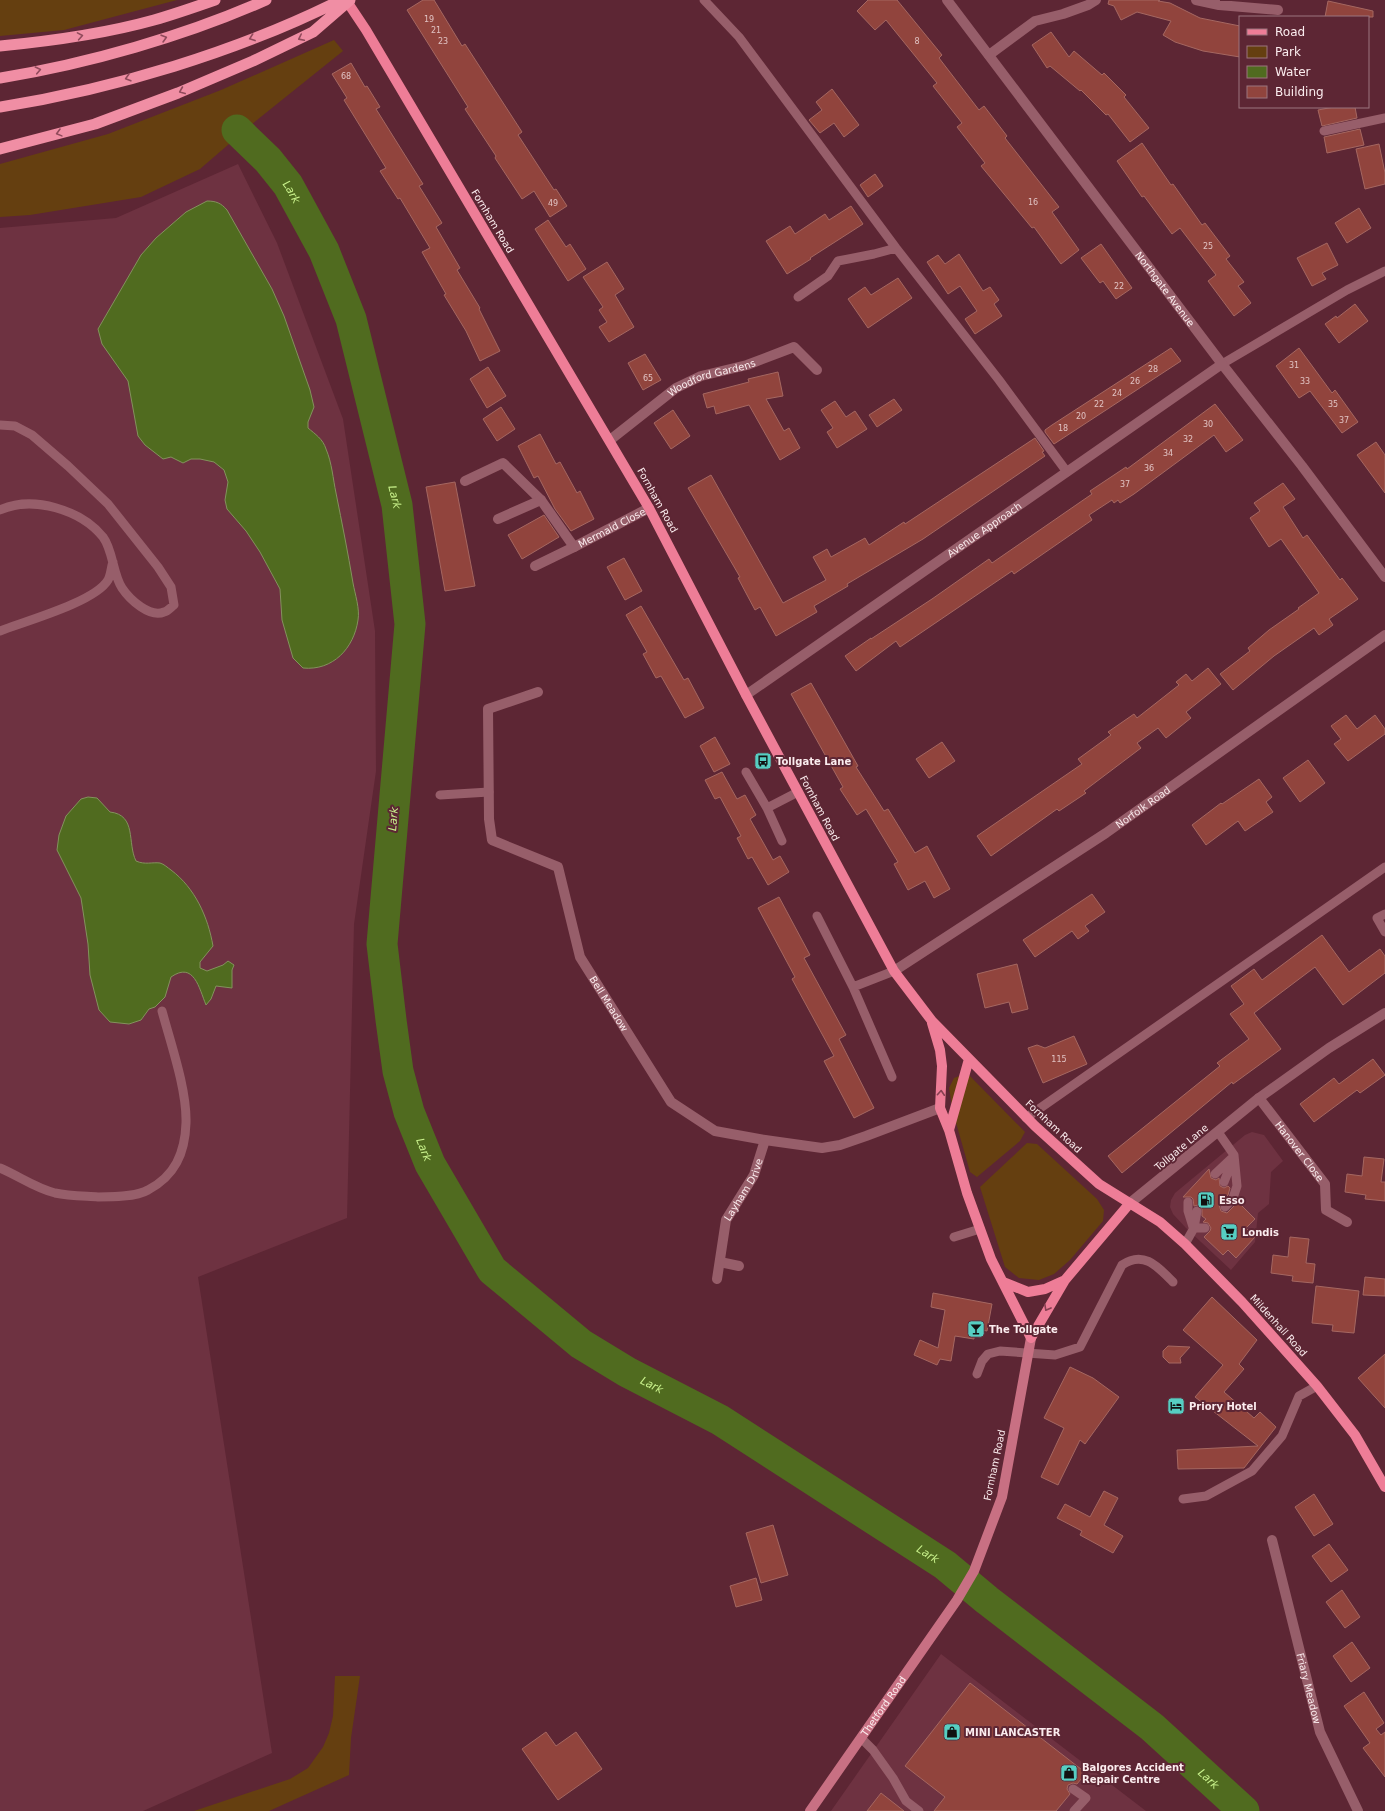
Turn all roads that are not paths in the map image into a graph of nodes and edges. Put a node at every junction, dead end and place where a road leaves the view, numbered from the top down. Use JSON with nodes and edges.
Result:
{"nodes":[{"id":1,"x":215,"y":0,"type":"edge"},
{"id":2,"x":266,"y":0,"type":"edge"},
{"id":3,"x":341,"y":0,"type":"edge"},
{"id":4,"x":346,"y":0,"type":"edge"},
{"id":5,"x":350,"y":0,"type":"edge"},
{"id":6,"x":704,"y":0,"type":"edge"},
{"id":7,"x":947,"y":0,"type":"edge"},
{"id":8,"x":1096,"y":0,"type":"edge"},
{"id":9,"x":1196,"y":0,"type":"edge"},
{"id":10,"x":1219,"y":2,"type":"edge"},
{"id":11,"x":1278,"y":10,"type":"dead end"},
{"id":12,"x":330,"y":12,"type":"junction"},
{"id":13,"x":0,"y":46,"type":"edge"},
{"id":14,"x":989,"y":55,"type":"junction"},
{"id":15,"x":0,"y":78,"type":"edge"},
{"id":16,"x":0,"y":107,"type":"edge"},
{"id":17,"x":1385,"y":118,"type":"edge"},
{"id":18,"x":1324,"y":131,"type":"dead end"},
{"id":19,"x":0,"y":149,"type":"edge"},
{"id":20,"x":896,"y":248,"type":"junction"},
{"id":21,"x":1385,"y":271,"type":"edge"},
{"id":22,"x":798,"y":297,"type":"dead end"},
{"id":23,"x":1222,"y":364,"type":"junction"},
{"id":24,"x":817,"y":370,"type":"dead end"},
{"id":25,"x":0,"y":425,"type":"edge"},
{"id":26,"x":610,"y":440,"type":"junction"},
{"id":27,"x":1067,"y":472,"type":"junction"},
{"id":28,"x":465,"y":482,"type":"dead end"},
{"id":29,"x":541,"y":500,"type":"junction"},
{"id":30,"x":649,"y":508,"type":"junction"},
{"id":31,"x":0,"y":510,"type":"edge"},
{"id":32,"x":498,"y":519,"type":"dead end"},
{"id":33,"x":574,"y":547,"type":"junction"},
{"id":34,"x":113,"y":562,"type":"junction"},
{"id":35,"x":535,"y":566,"type":"dead end"},
{"id":36,"x":1385,"y":577,"type":"edge"},
{"id":37,"x":0,"y":631,"type":"edge"},
{"id":38,"x":1385,"y":635,"type":"edge"},
{"id":39,"x":538,"y":692,"type":"dead end"},
{"id":40,"x":746,"y":695,"type":"junction"},
{"id":41,"x":746,"y":772,"type":"dead end"},
{"id":42,"x":489,"y":792,"type":"junction"},
{"id":43,"x":798,"y":792,"type":"junction"},
{"id":44,"x":440,"y":795,"type":"dead end"},
{"id":45,"x":767,"y":808,"type":"junction"},
{"id":46,"x":782,"y":841,"type":"dead end"},
{"id":47,"x":1385,"y":867,"type":"edge"},
{"id":48,"x":1385,"y":914,"type":"edge"},
{"id":49,"x":817,"y":916,"type":"dead end"},
{"id":50,"x":1385,"y":932,"type":"edge"},
{"id":51,"x":894,"y":970,"type":"junction"},
{"id":52,"x":853,"y":987,"type":"junction"},
{"id":53,"x":162,"y":1011,"type":"dead end"},
{"id":54,"x":1385,"y":1013,"type":"edge"},
{"id":55,"x":932,"y":1021,"type":"junction"},
{"id":56,"x":969,"y":1059,"type":"junction"},
{"id":57,"x":892,"y":1077,"type":"dead end"},
{"id":58,"x":1259,"y":1098,"type":"junction"},
{"id":59,"x":940,"y":1108,"type":"junction"},
{"id":60,"x":1026,"y":1118,"type":"junction"},
{"id":61,"x":949,"y":1130,"type":"junction"},
{"id":62,"x":1218,"y":1132,"type":"junction"},
{"id":63,"x":765,"y":1140,"type":"junction"},
{"id":64,"x":1234,"y":1155,"type":"junction"},
{"id":65,"x":0,"y":1168,"type":"edge"},
{"id":66,"x":1215,"y":1174,"type":"dead end"},
{"id":67,"x":1224,"y":1182,"type":"dead end"},
{"id":68,"x":1188,"y":1202,"type":"dead end"},
{"id":69,"x":1130,"y":1203,"type":"junction"},
{"id":70,"x":1226,"y":1207,"type":"dead end"},
{"id":71,"x":1197,"y":1211,"type":"dead end"},
{"id":72,"x":1347,"y":1222,"type":"dead end"},
{"id":73,"x":1194,"y":1228,"type":"junction"},
{"id":74,"x":1205,"y":1228,"type":"dead end"},
{"id":75,"x":980,"y":1229,"type":"junction"},
{"id":76,"x":954,"y":1237,"type":"dead end"},
{"id":77,"x":1185,"y":1244,"type":"junction"},
{"id":78,"x":720,"y":1262,"type":"junction"},
{"id":79,"x":739,"y":1266,"type":"dead end"},
{"id":80,"x":717,"y":1279,"type":"dead end"},
{"id":81,"x":1065,"y":1280,"type":"junction"},
{"id":82,"x":1003,"y":1282,"type":"junction"},
{"id":83,"x":1173,"y":1282,"type":"dead end"},
{"id":84,"x":1031,"y":1338,"type":"junction"},
{"id":85,"x":1029,"y":1352,"type":"junction"},
{"id":86,"x":978,"y":1374,"type":"dead end"},
{"id":87,"x":1318,"y":1386,"type":"junction"},
{"id":88,"x":1385,"y":1487,"type":"edge"},
{"id":89,"x":1183,"y":1499,"type":"dead end"},
{"id":90,"x":1272,"y":1540,"type":"dead end"},
{"id":91,"x":957,"y":1600,"type":"joint"},
{"id":92,"x":862,"y":1739,"type":"junction"},
{"id":93,"x":1073,"y":1789,"type":"dead end"},
{"id":94,"x":810,"y":1811,"type":"edge"},
{"id":95,"x":919,"y":1811,"type":"edge"},
{"id":96,"x":1074,"y":1811,"type":"edge"},
{"id":97,"x":1358,"y":1811,"type":"edge"}],
"edges":[{"from":13,"to":1,"type":"highway","one_way":true},
{"from":15,"to":2,"type":"highway","one_way":true},
{"from":3,"to":12,"type":"highway"},
{"from":4,"to":26,"type":"main road","name":"Fornham Road"},
{"from":5,"to":12,"type":"highway"},
{"from":6,"to":20,"type":"lane"},
{"from":7,"to":14,"type":"street","name":"Northgate Avenue"},
{"from":8,"to":14,"type":"street"},
{"from":9,"to":10,"type":"street"},
{"from":10,"to":11,"type":"street"},
{"from":12,"to":16,"type":"highway","one_way":true},
{"from":12,"to":19,"type":"highway","one_way":true},
{"from":14,"to":23,"type":"street","name":"Northgate Avenue"},
{"from":17,"to":18,"type":"lane"},
{"from":20,"to":22,"type":"lane"},
{"from":20,"to":27,"type":"lane"},
{"from":21,"to":23,"type":"lane"},
{"from":23,"to":27,"type":"street","name":"Avenue Approach"},
{"from":23,"to":36,"type":"street","name":"Northgate Avenue"},
{"from":24,"to":26,"type":"street","name":"Woodford Gardens"},
{"from":25,"to":34,"type":"lane"},
{"from":26,"to":30,"type":"main road","name":"Fornham Road"},
{"from":27,"to":40,"type":"street","name":"Avenue Approach"},
{"from":28,"to":29,"type":"street","name":"Mermaid Close"},
{"from":29,"to":32,"type":"street"},
{"from":29,"to":33,"type":"street","name":"Mermaid Close"},
{"from":30,"to":33,"type":"street","name":"Mermaid Close"},
{"from":30,"to":40,"type":"main road","name":"Fornham Road"},
{"from":31,"to":34,"type":"lane"},
{"from":33,"to":35,"type":"street","name":"Mermaid Close"},
{"from":34,"to":37,"type":"lane"},
{"from":38,"to":51,"type":"street","name":"Norfolk Road"},
{"from":39,"to":42,"type":"street","name":"Bell Meadow"},
{"from":40,"to":43,"type":"main road","name":"Fornham Road"},
{"from":41,"to":45,"type":"lane"},
{"from":42,"to":44,"type":"lane"},
{"from":42,"to":63,"type":"street","name":"Bell Meadow"},
{"from":43,"to":45,"type":"lane"},
{"from":43,"to":51,"type":"main road","name":"Fornham Road"},
{"from":45,"to":46,"type":"lane"},
{"from":47,"to":60,"type":"lane"},
{"from":48,"to":50,"type":"lane"},
{"from":49,"to":52,"type":"lane"},
{"from":51,"to":52,"type":"lane"},
{"from":51,"to":55,"type":"main road","name":"Fornham Road"},
{"from":52,"to":57,"type":"lane"},
{"from":53,"to":65,"type":"lane"},
{"from":54,"to":58,"type":"street","name":"Tollgate Lane"},
{"from":55,"to":56,"type":"main road","name":"Fornham Road"},
{"from":59,"to":55,"type":"main road","name":"Fornham Road","one_way":true},
{"from":56,"to":60,"type":"main road","name":"Fornham Road"},
{"from":56,"to":61,"type":"main road"},
{"from":58,"to":62,"type":"street","name":"Tollgate Lane"},
{"from":58,"to":72,"type":"street","name":"Hanover Close"},
{"from":59,"to":61,"type":"main road","name":"Fornham Road"},
{"from":59,"to":63,"type":"street","name":"Bell Meadow"},
{"from":60,"to":69,"type":"main road","name":"Fornham Road"},
{"from":61,"to":75,"type":"main road","name":"Fornham Road"},
{"from":62,"to":64,"type":"lane"},
{"from":62,"to":69,"type":"street","name":"Tollgate Lane"},
{"from":63,"to":78,"type":"street","name":"Layham Drive"},
{"from":64,"to":66,"type":"lane"},
{"from":64,"to":67,"type":"lane"},
{"from":64,"to":70,"type":"lane"},
{"from":68,"to":73,"type":"lane"},
{"from":69,"to":77,"type":"main road","name":"Mildenhall Road"},
{"from":69,"to":81,"type":"main road","name":"Tollgate Lane"},
{"from":71,"to":73,"type":"lane"},
{"from":73,"to":74,"type":"lane"},
{"from":73,"to":77,"type":"lane"},
{"from":75,"to":76,"type":"lane"},
{"from":75,"to":82,"type":"main road","name":"Fornham Road"},
{"from":77,"to":87,"type":"main road","name":"Mildenhall Road"},
{"from":78,"to":79,"type":"street"},
{"from":78,"to":80,"type":"street","name":"Layham Drive"},
{"from":81,"to":82,"type":"main road"},
{"from":81,"to":84,"type":"main road","name":"Tollgate Lane","one_way":true},
{"from":82,"to":84,"type":"main road","name":"Fornham Road"},
{"from":83,"to":85,"type":"lane"},
{"from":84,"to":85,"type":"main road"},
{"from":85,"to":86,"type":"lane"},
{"from":85,"to":91,"type":"main road","name":"Fornham Road"},
{"from":87,"to":88,"type":"main road","name":"Mildenhall Road"},
{"from":87,"to":89,"type":"lane"},
{"from":90,"to":97,"type":"street","name":"Friary Meadow"},
{"from":91,"to":92,"type":"main road","name":"Thetford Road"},
{"from":92,"to":94,"type":"main road","name":"Thetford Road"},
{"from":92,"to":95,"type":"lane"},
{"from":93,"to":96,"type":"lane"}]}
